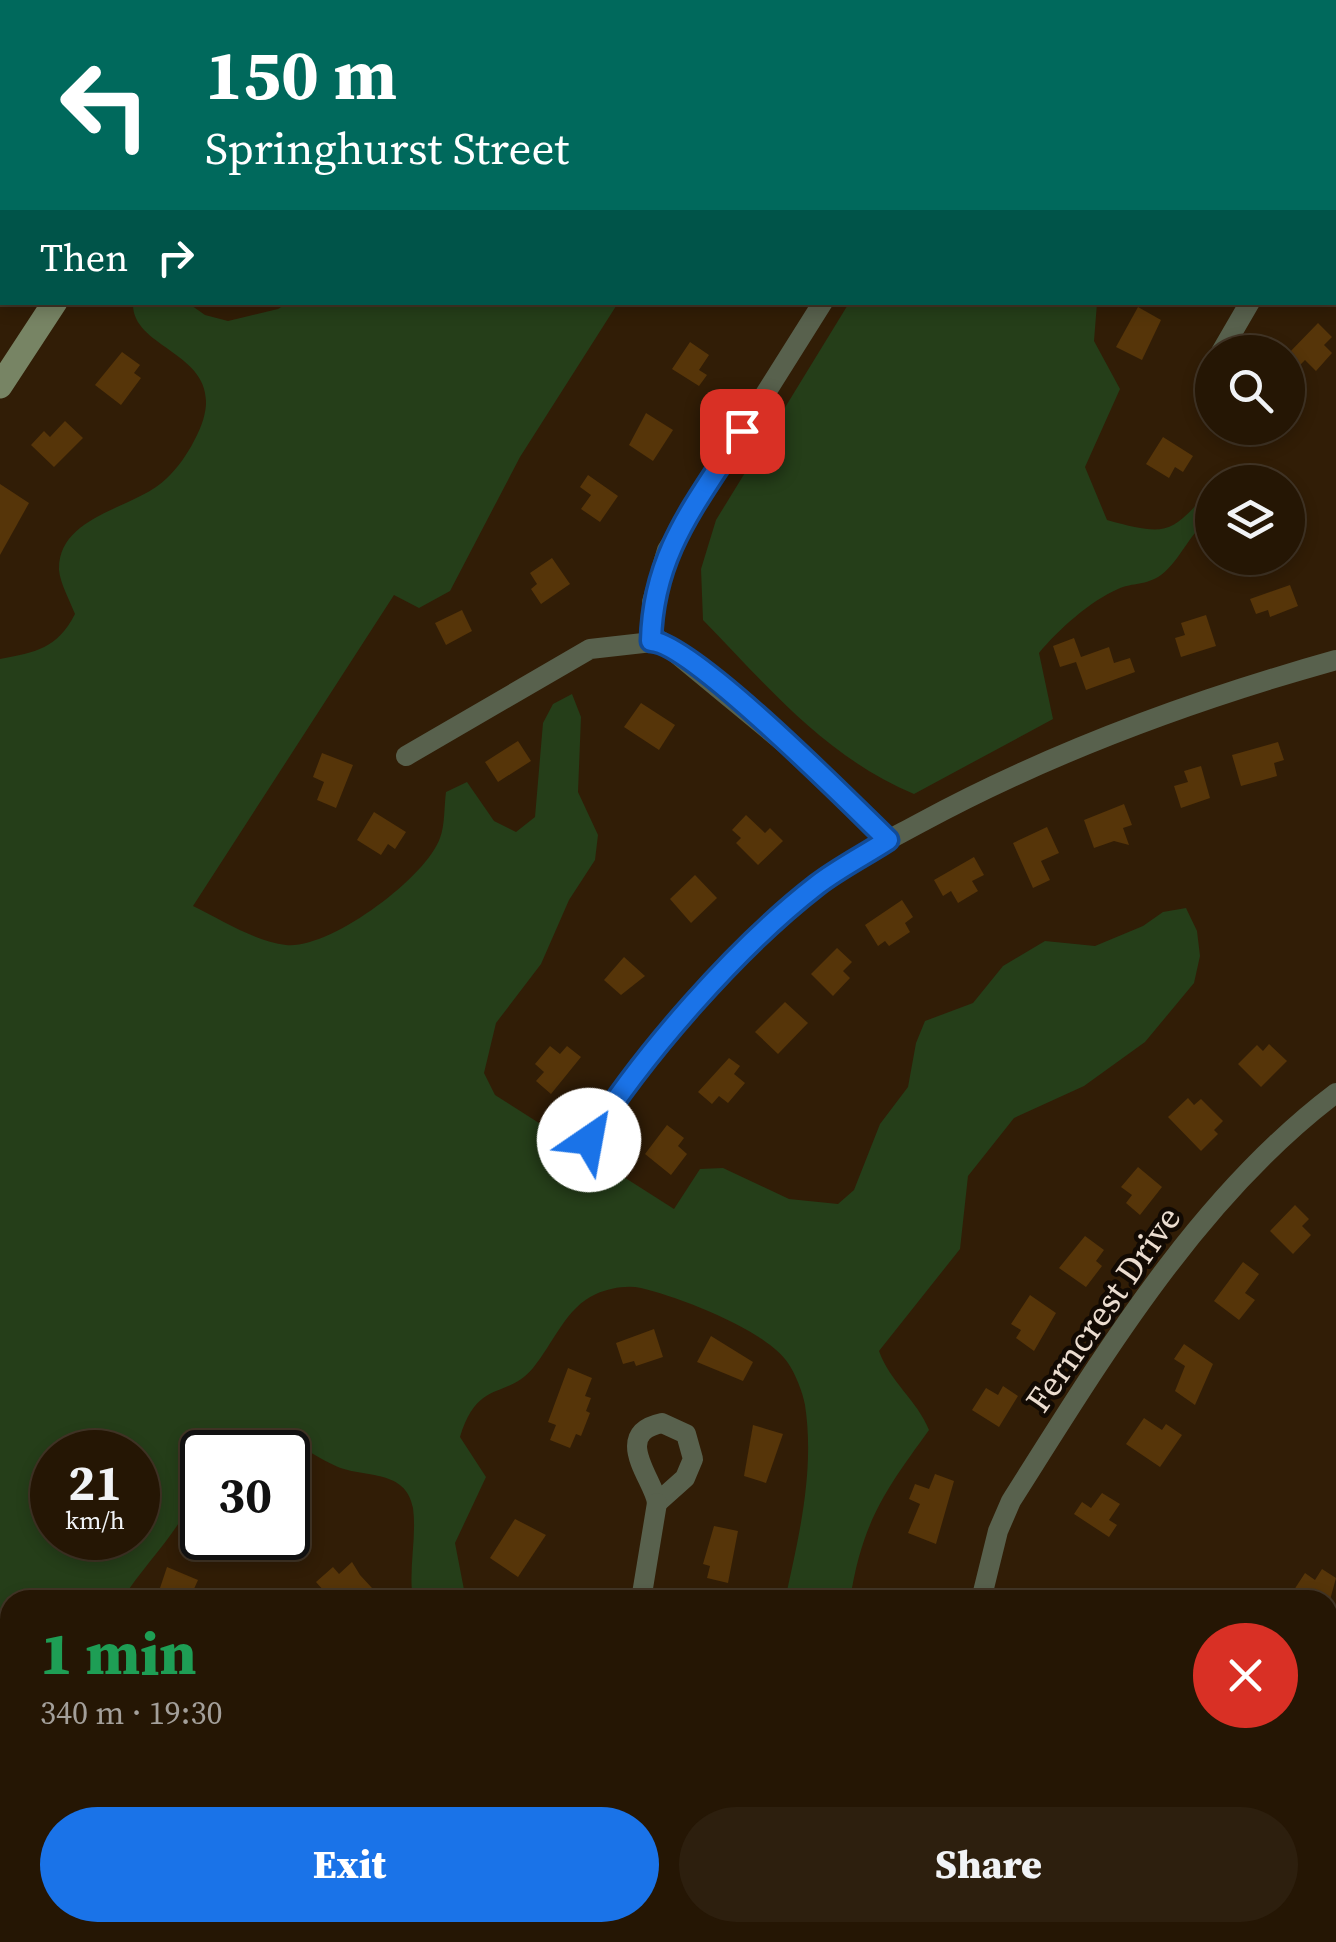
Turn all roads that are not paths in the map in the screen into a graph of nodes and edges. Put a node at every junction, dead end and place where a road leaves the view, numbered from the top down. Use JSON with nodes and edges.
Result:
{"nodes":[{"id":1,"x":53,"y":305,"type":"edge"},
{"id":2,"x":821,"y":305,"type":"edge"},
{"id":3,"x":1248,"y":305,"type":"edge"},
{"id":4,"x":1230,"y":335,"type":"edge"},
{"id":5,"x":0,"y":386,"type":"edge"},
{"id":6,"x":651,"y":641,"type":"junction"},
{"id":7,"x":1336,"y":660,"type":"edge"},
{"id":8,"x":406,"y":756,"type":"dead end"},
{"id":9,"x":888,"y":840,"type":"junction"},
{"id":10,"x":1336,"y":1093,"type":"edge"},
{"id":11,"x":589,"y":1140,"type":"dead end"},
{"id":12,"x":657,"y":1503,"type":"dead end"},
{"id":13,"x":643,"y":1590,"type":"edge"},
{"id":14,"x":983,"y":1590,"type":"edge"}],
"edges":[{"from":1,"to":5,"type":"street"},
{"from":2,"to":6,"type":"street"},
{"from":3,"to":4,"type":"street"},
{"from":6,"to":8,"type":"street"},
{"from":6,"to":9,"type":"street"},
{"from":7,"to":9,"type":"street"},
{"from":9,"to":11,"type":"street"},
{"from":10,"to":14,"type":"street","name":"Ferncrest Drive"},
{"from":12,"to":13,"type":"street"}]}
